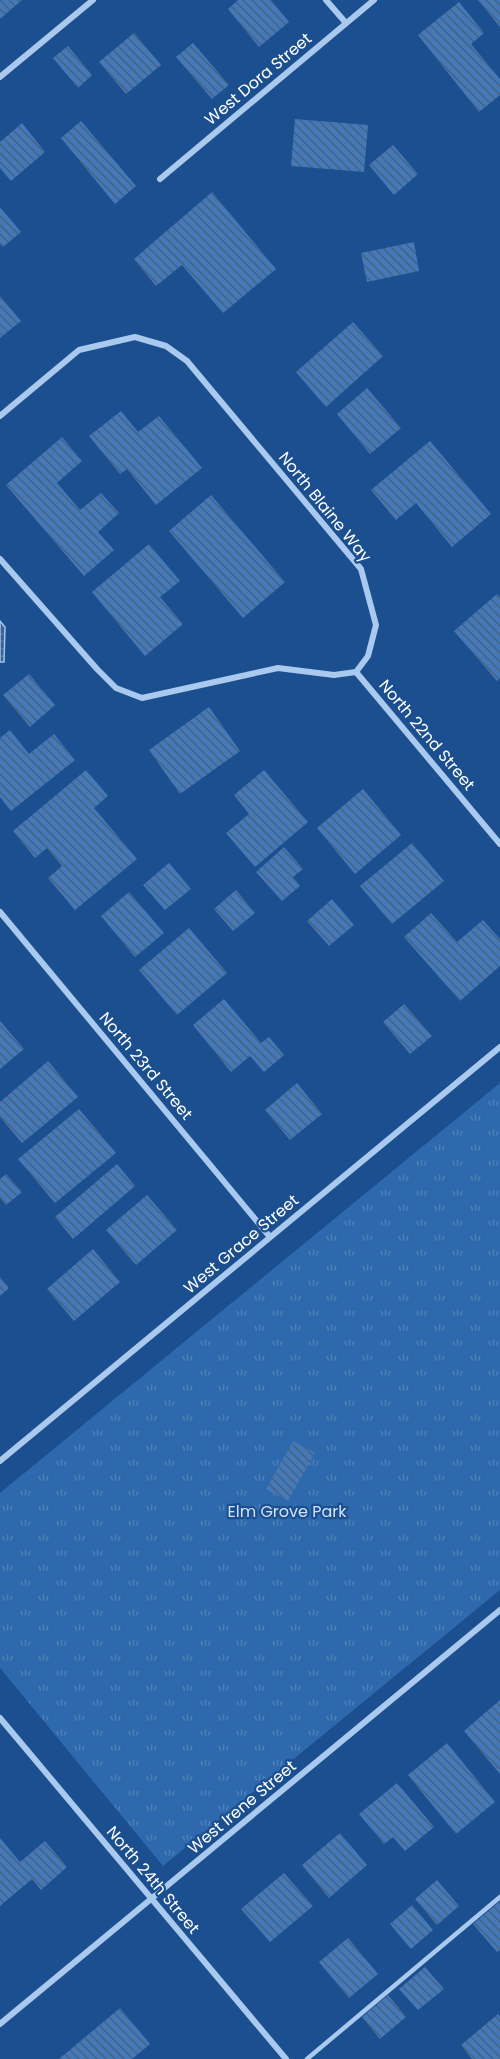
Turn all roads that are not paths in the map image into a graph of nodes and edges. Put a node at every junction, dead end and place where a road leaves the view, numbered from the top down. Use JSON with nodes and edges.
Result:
{"nodes":[{"id":1,"x":93,"y":0,"type":"edge"},
{"id":2,"x":326,"y":0,"type":"edge"},
{"id":3,"x":374,"y":0,"type":"edge"},
{"id":4,"x":346,"y":23,"type":"junction"},
{"id":5,"x":0,"y":77,"type":"edge"},
{"id":6,"x":160,"y":179,"type":"dead end"},
{"id":7,"x":0,"y":416,"type":"edge"},
{"id":8,"x":0,"y":559,"type":"edge"},
{"id":9,"x":356,"y":672,"type":"junction"},
{"id":10,"x":500,"y":844,"type":"edge"},
{"id":11,"x":0,"y":912,"type":"edge"},
{"id":12,"x":500,"y":1047,"type":"edge"},
{"id":13,"x":270,"y":1237,"type":"junction"},
{"id":14,"x":0,"y":1461,"type":"edge"},
{"id":15,"x":500,"y":1610,"type":"edge"},
{"id":16,"x":0,"y":1719,"type":"edge"},
{"id":17,"x":500,"y":1897,"type":"edge"},
{"id":18,"x":151,"y":1899,"type":"junction"},
{"id":19,"x":0,"y":2024,"type":"edge"},
{"id":20,"x":286,"y":2059,"type":"edge"},
{"id":21,"x":307,"y":2059,"type":"edge"}],
"edges":[{"from":1,"to":5,"type":"street"},
{"from":2,"to":4,"type":"street"},
{"from":3,"to":4,"type":"street","name":"West Dora Street"},
{"from":4,"to":6,"type":"street","name":"West Dora Street"},
{"from":7,"to":9,"type":"street","name":"North Blaine Way"},
{"from":8,"to":9,"type":"street"},
{"from":9,"to":10,"type":"street","name":"North 22nd Street"},
{"from":11,"to":13,"type":"street","name":"North 23rd Street"},
{"from":12,"to":13,"type":"street","name":"West Grace Street"},
{"from":13,"to":14,"type":"street","name":"West Grace Street"},
{"from":15,"to":18,"type":"street","name":"West Irene Street"},
{"from":16,"to":18,"type":"street","name":"North 24th Street"},
{"from":17,"to":21,"type":"lane"},
{"from":18,"to":19,"type":"street","name":"West Irene Street"},
{"from":18,"to":20,"type":"street","name":"North 24th Street"}]}
